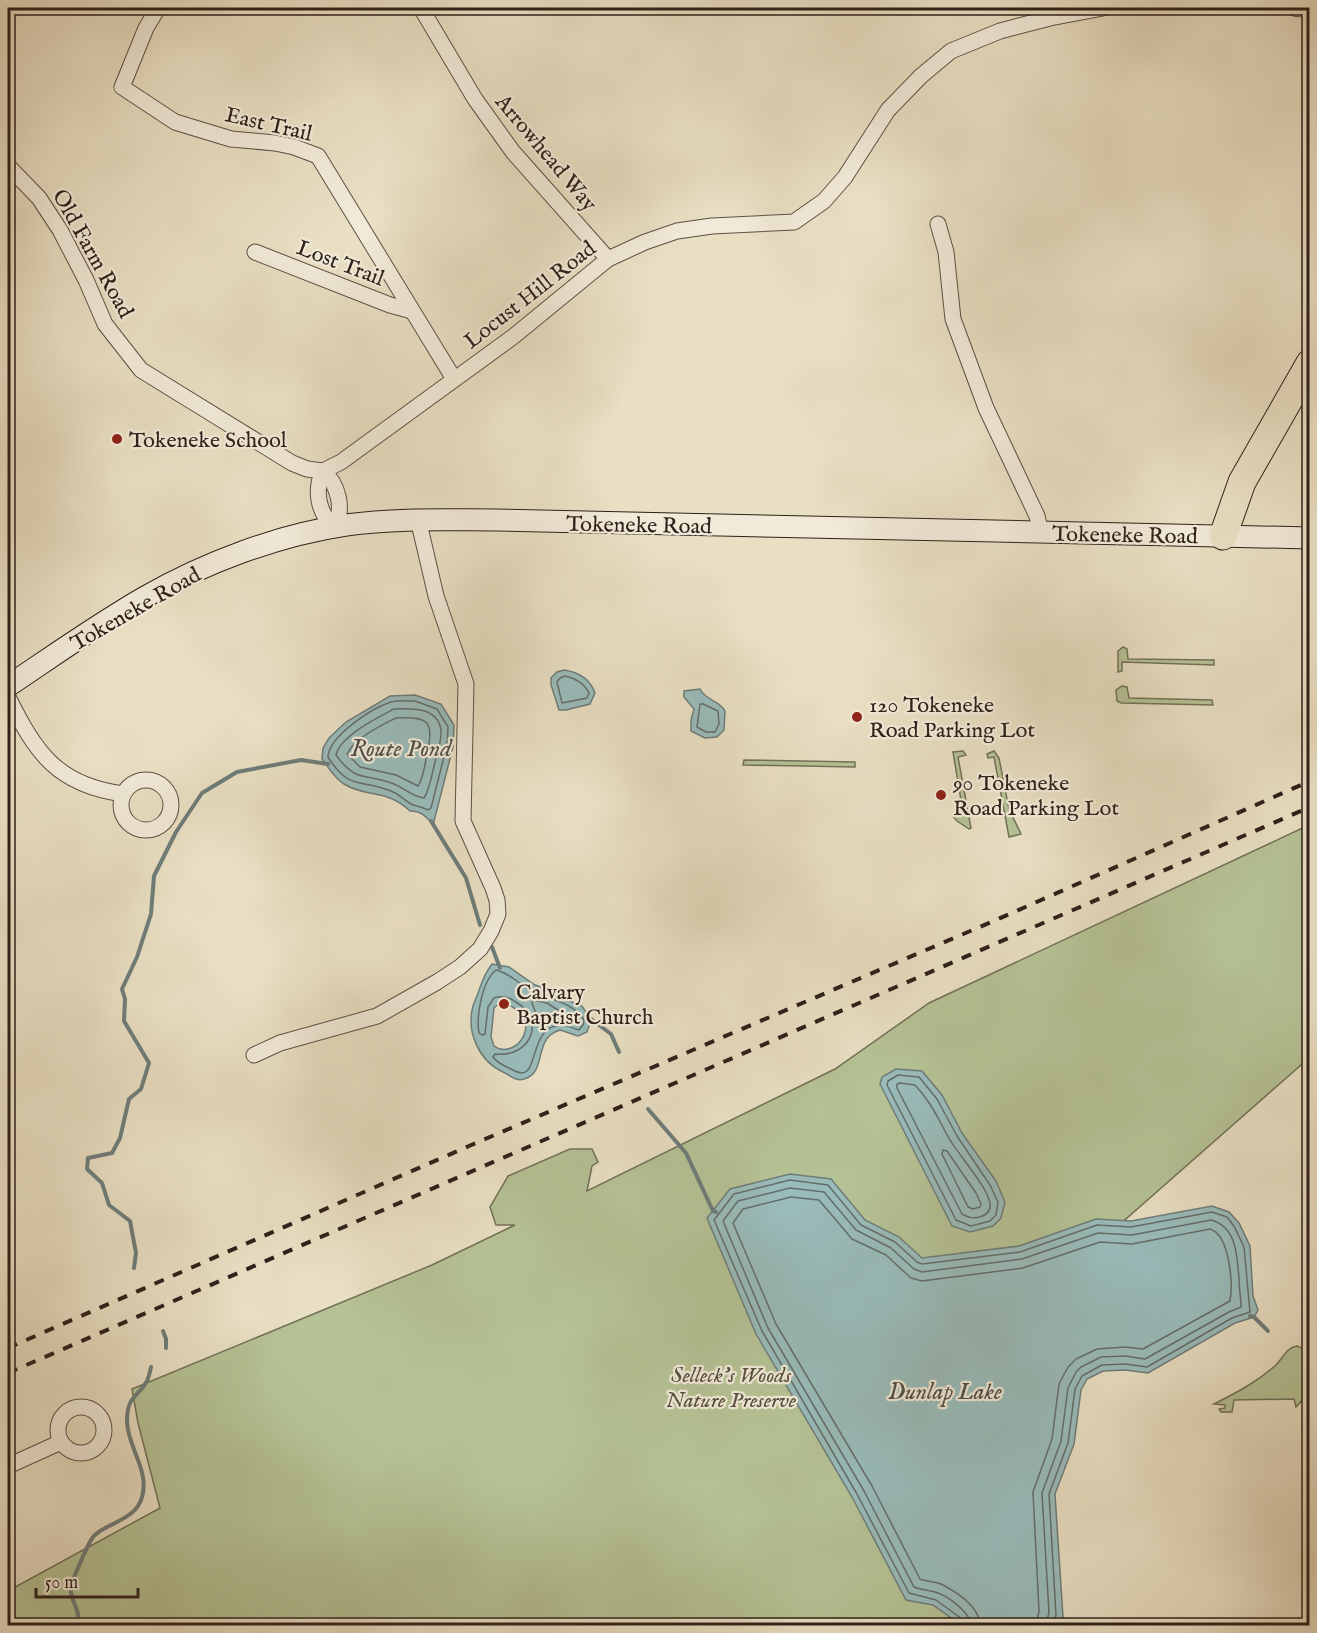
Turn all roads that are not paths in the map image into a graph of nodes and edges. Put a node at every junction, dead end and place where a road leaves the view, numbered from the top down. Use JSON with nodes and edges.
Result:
{"nodes":[{"id":1,"x":158,"y":8,"type":"edge"},
{"id":2,"x":422,"y":8,"type":"edge"},
{"id":3,"x":1103,"y":8,"type":"edge"},
{"id":4,"x":1294,"y":8,"type":"edge"},
{"id":5,"x":1310,"y":10,"type":"edge"},
{"id":6,"x":1049,"y":13,"type":"edge"},
{"id":7,"x":8,"y":166,"type":"edge"},
{"id":8,"x":938,"y":224,"type":"dead end"},
{"id":9,"x":255,"y":252,"type":"dead end"},
{"id":10,"x":609,"y":259,"type":"junction"},
{"id":11,"x":412,"y":311,"type":"junction"},
{"id":12,"x":1310,"y":363,"type":"edge"},
{"id":13,"x":454,"y":379,"type":"junction"},
{"id":14,"x":323,"y":471,"type":"junction"},
{"id":15,"x":418,"y":519,"type":"junction"},
{"id":16,"x":334,"y":527,"type":"junction"},
{"id":17,"x":1041,"y":533,"type":"junction"},
{"id":18,"x":1223,"y":536,"type":"junction"},
{"id":19,"x":1310,"y":538,"type":"edge"},
{"id":20,"x":8,"y":686,"type":"edge"},
{"id":21,"x":8,"y":697,"type":"edge"},
{"id":22,"x":123,"y":794,"type":"dead end"},
{"id":23,"x":254,"y":1055,"type":"dead end"},
{"id":24,"x":61,"y":1442,"type":"dead end"},
{"id":25,"x":8,"y":1466,"type":"edge"}],
"edges":[{"from":1,"to":11,"type":"street","name":"East Trail"},
{"from":2,"to":10,"type":"street","name":"Arrowhead Way"},
{"from":3,"to":6,"type":"street","name":"Locust Hill Road"},
{"from":4,"to":5,"type":"street"},
{"from":6,"to":10,"type":"street","name":"Locust Hill Road"},
{"from":7,"to":14,"type":"street","name":"Old Farm Road"},
{"from":8,"to":17,"type":"street"},
{"from":9,"to":11,"type":"street","name":"Lost Trail"},
{"from":10,"to":13,"type":"street","name":"Locust Hill Road"},
{"from":11,"to":13,"type":"street","name":"East Trail"},
{"from":12,"to":18,"type":"highway"},
{"from":13,"to":14,"type":"street","name":"Locust Hill Road"},
{"from":14,"to":16,"type":"street"},
{"from":15,"to":16,"type":"main road","name":"Tokeneke Road"},
{"from":15,"to":17,"type":"main road","name":"Tokeneke Road"},
{"from":15,"to":23,"type":"street"},
{"from":16,"to":20,"type":"main road","name":"Tokeneke Road"},
{"from":17,"to":18,"type":"main road","name":"Tokeneke Road"},
{"from":18,"to":19,"type":"main road","name":"Tokeneke Road"},
{"from":21,"to":22,"type":"street"},
{"from":24,"to":25,"type":"street"}]}
